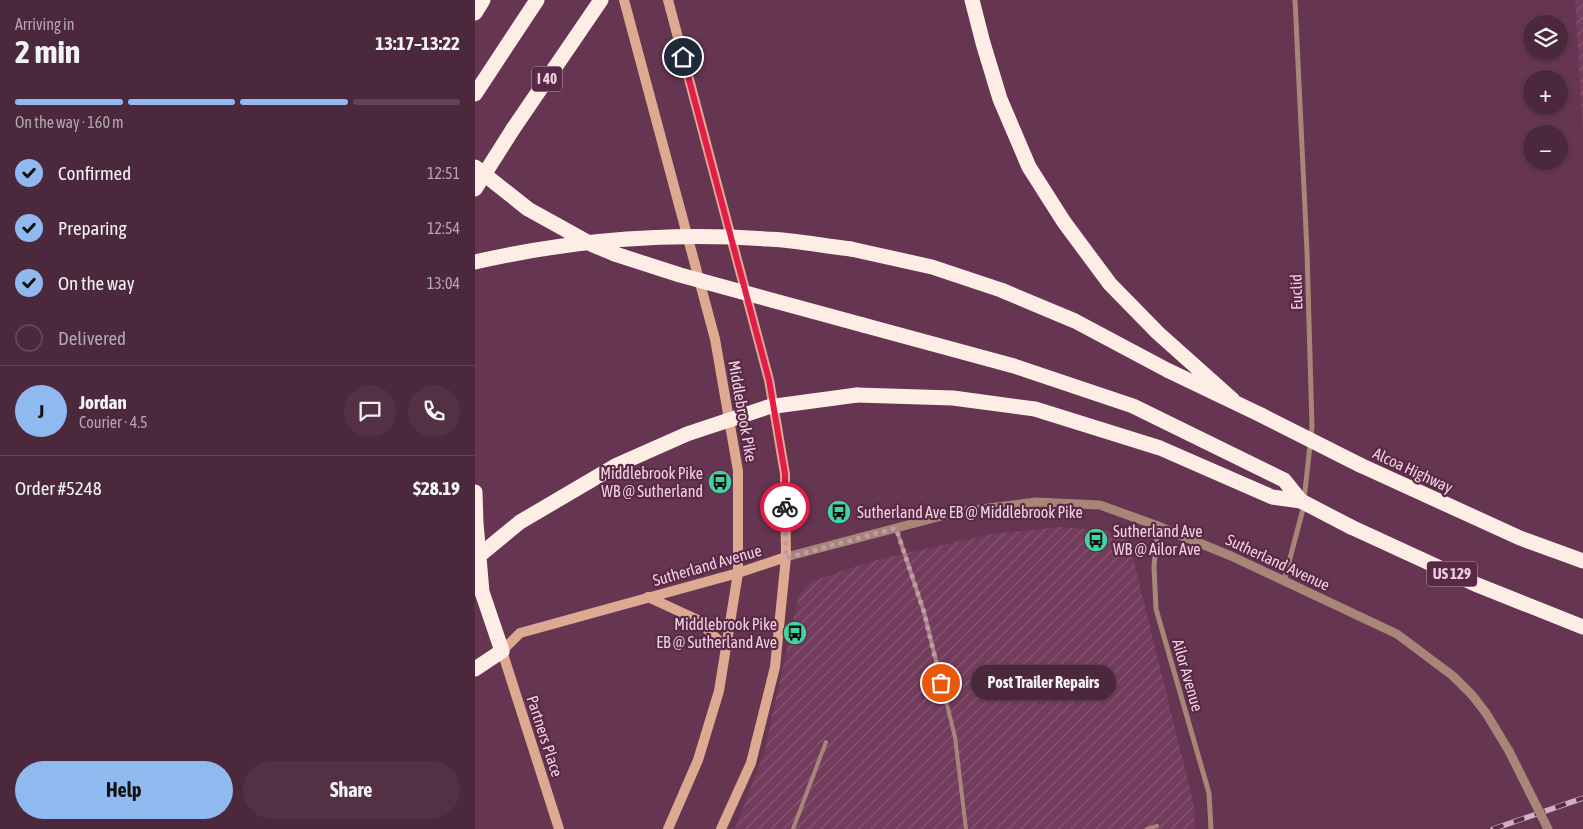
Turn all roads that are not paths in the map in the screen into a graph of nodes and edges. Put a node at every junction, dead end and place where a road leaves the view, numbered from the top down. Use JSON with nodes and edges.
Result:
{"nodes":[{"id":1,"x":483,"y":0,"type":"edge"},
{"id":2,"x":537,"y":0,"type":"edge"},
{"id":3,"x":601,"y":0,"type":"edge"},
{"id":4,"x":624,"y":0,"type":"edge"},
{"id":5,"x":668,"y":0,"type":"edge"},
{"id":6,"x":972,"y":0,"type":"edge"},
{"id":7,"x":982,"y":0,"type":"edge"},
{"id":8,"x":1295,"y":0,"type":"edge"},
{"id":9,"x":475,"y":13,"type":"edge"},
{"id":10,"x":983,"y":43,"type":"junction"},
{"id":11,"x":475,"y":94,"type":"edge"},
{"id":12,"x":475,"y":167,"type":"edge"},
{"id":13,"x":475,"y":189,"type":"edge"},
{"id":14,"x":475,"y":262,"type":"edge"},
{"id":15,"x":1233,"y":400,"type":"junction"},
{"id":16,"x":475,"y":492,"type":"edge"},
{"id":17,"x":1301,"y":501,"type":"junction"},
{"id":18,"x":1159,"y":526,"type":"junction"},
{"id":19,"x":896,"y":528,"type":"junction"},
{"id":20,"x":786,"y":558,"type":"junction"},
{"id":21,"x":475,"y":559,"type":"edge"},
{"id":22,"x":1583,"y":561,"type":"edge"},
{"id":23,"x":738,"y":573,"type":"junction"},
{"id":24,"x":1284,"y":580,"type":"junction"},
{"id":25,"x":648,"y":597,"type":"junction"},
{"id":26,"x":1583,"y":627,"type":"edge"},
{"id":27,"x":726,"y":648,"type":"junction"},
{"id":28,"x":501,"y":651,"type":"junction"},
{"id":29,"x":475,"y":668,"type":"edge"},
{"id":30,"x":826,"y":742,"type":"dead end"},
{"id":31,"x":1157,"y":826,"type":"dead end"},
{"id":32,"x":559,"y":829,"type":"edge"},
{"id":33,"x":668,"y":829,"type":"edge"},
{"id":34,"x":721,"y":829,"type":"edge"},
{"id":35,"x":793,"y":829,"type":"edge"},
{"id":36,"x":966,"y":829,"type":"edge"},
{"id":37,"x":1147,"y":829,"type":"edge"},
{"id":38,"x":1211,"y":829,"type":"edge"},
{"id":39,"x":1548,"y":829,"type":"edge"}],
"edges":[{"from":1,"to":9,"type":"highway"},
{"from":2,"to":11,"type":"highway"},
{"from":3,"to":13,"type":"highway","number":"I 40","bridge":true},
{"from":4,"to":23,"type":"main road","name":"Middlebrook Pike"},
{"from":5,"to":20,"type":"main road","name":"Middlebrook Pike"},
{"from":6,"to":10,"type":"highway"},
{"from":7,"to":10,"type":"highway"},
{"from":8,"to":24,"type":"street","name":"Euclid"},
{"from":10,"to":15,"type":"highway"},
{"from":12,"to":17,"type":"highway","bridge":true},
{"from":14,"to":15,"type":"highway","bridge":true},
{"from":15,"to":22,"type":"highway","name":"Alcoa Highway","bridge":true},
{"from":16,"to":28,"type":"highway"},
{"from":17,"to":21,"type":"highway","bridge":true},
{"from":17,"to":26,"type":"highway","number":"US 129","bridge":true},
{"from":18,"to":19,"type":"street","name":"Sutherland Avenue"},
{"from":18,"to":24,"type":"street","name":"Sutherland Avenue"},
{"from":18,"to":38,"type":"street","name":"Ailor Avenue"},
{"from":19,"to":20,"type":"street","name":"Sutherland Avenue"},
{"from":19,"to":36,"type":"lane"},
{"from":20,"to":23,"type":"main road","name":"Sutherland Avenue"},
{"from":20,"to":34,"type":"main road","name":"Middlebrook Pike"},
{"from":23,"to":25,"type":"main road","name":"Sutherland Avenue"},
{"from":23,"to":27,"type":"main road","name":"Middlebrook Pike"},
{"from":24,"to":39,"type":"street","name":"Sutherland Avenue","bridge":true},
{"from":25,"to":27,"type":"main road"},
{"from":25,"to":28,"type":"main road","name":"Sutherland Avenue"},
{"from":27,"to":33,"type":"main road","name":"Middlebrook Pike"},
{"from":28,"to":29,"type":"highway"},
{"from":28,"to":32,"type":"main road","name":"Partners Place"},
{"from":30,"to":35,"type":"lane"},
{"from":31,"to":37,"type":"lane"}]}
